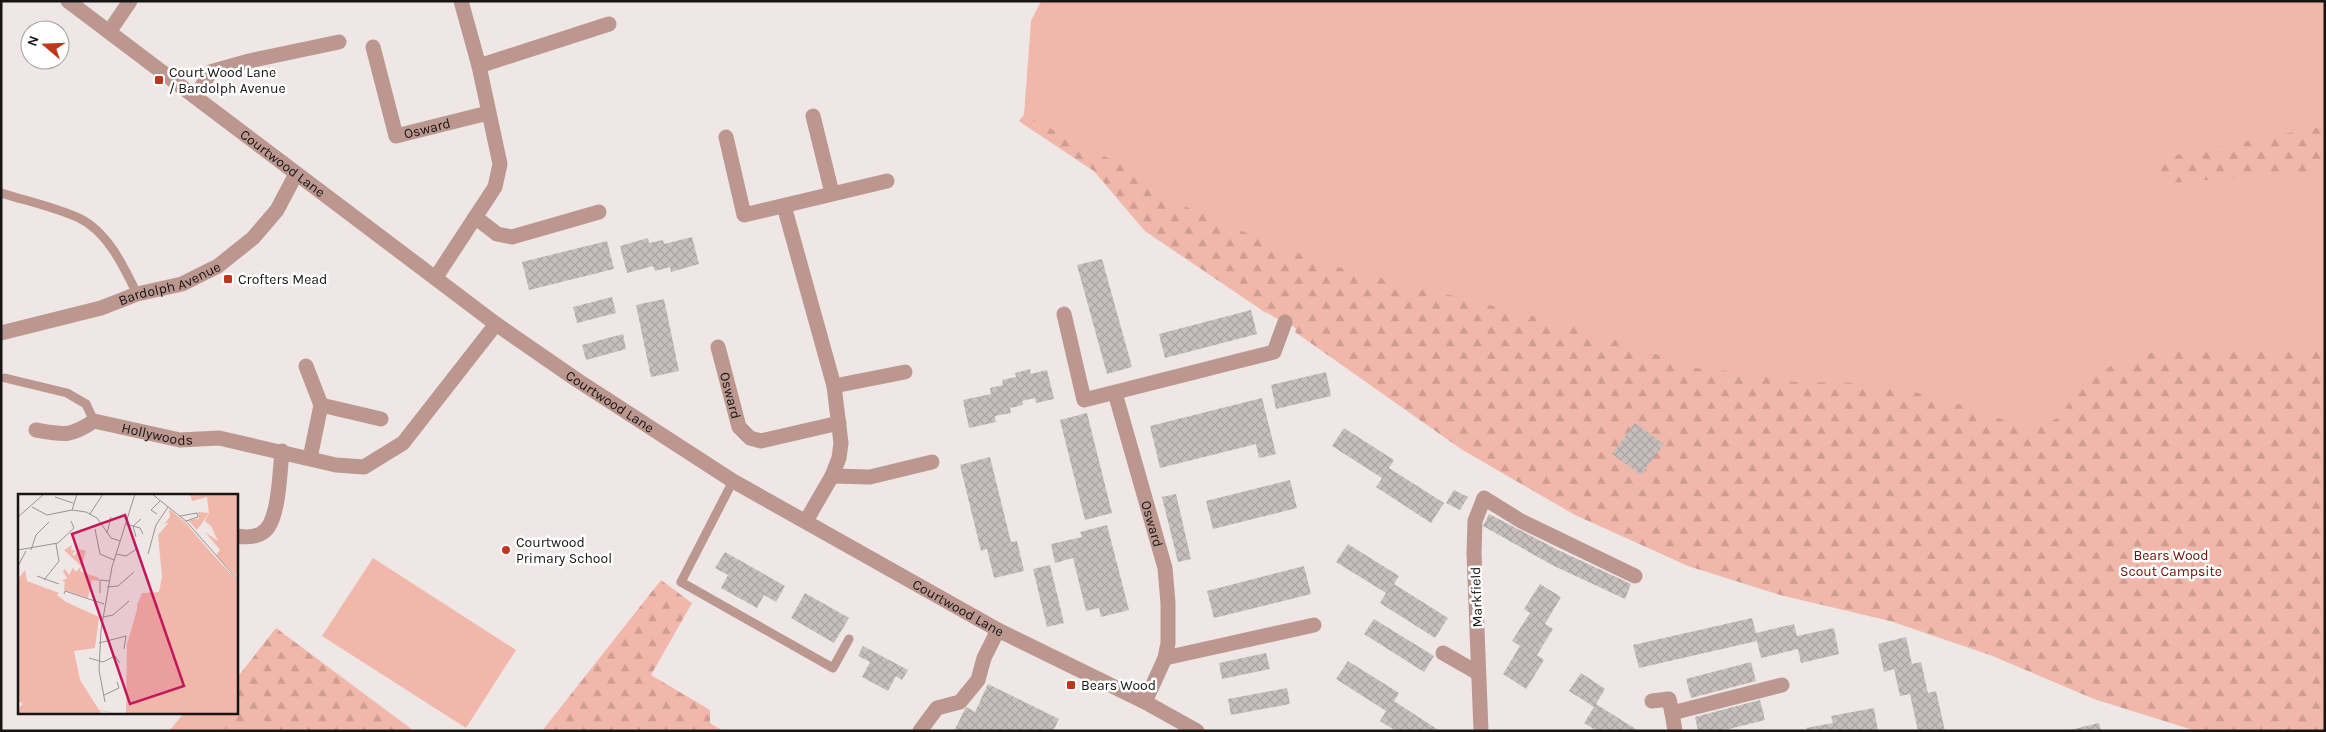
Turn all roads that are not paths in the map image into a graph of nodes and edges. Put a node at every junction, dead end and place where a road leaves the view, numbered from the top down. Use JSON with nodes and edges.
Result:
{"nodes":[{"id":1,"x":68,"y":1,"type":"edge"},
{"id":2,"x":130,"y":1,"type":"edge"},
{"id":3,"x":461,"y":1,"type":"edge"},
{"id":4,"x":609,"y":24,"type":"dead end"},
{"id":5,"x":108,"y":32,"type":"junction"},
{"id":6,"x":339,"y":42,"type":"dead end"},
{"id":7,"x":373,"y":48,"type":"dead end"},
{"id":8,"x":479,"y":66,"type":"junction"},
{"id":9,"x":196,"y":97,"type":"junction"},
{"id":10,"x":488,"y":113,"type":"junction"},
{"id":11,"x":813,"y":116,"type":"dead end"},
{"id":12,"x":726,"y":136,"type":"dead end"},
{"id":13,"x":296,"y":174,"type":"junction"},
{"id":14,"x":887,"y":181,"type":"dead end"},
{"id":15,"x":1,"y":193,"type":"edge"},
{"id":16,"x":832,"y":194,"type":"junction"},
{"id":17,"x":784,"y":206,"type":"junction"},
{"id":18,"x":599,"y":212,"type":"dead end"},
{"id":19,"x":475,"y":217,"type":"junction"},
{"id":20,"x":436,"y":277,"type":"junction"},
{"id":21,"x":138,"y":294,"type":"junction"},
{"id":22,"x":1064,"y":314,"type":"dead end"},
{"id":23,"x":1285,"y":322,"type":"dead end"},
{"id":24,"x":496,"y":324,"type":"junction"},
{"id":25,"x":1,"y":333,"type":"edge"},
{"id":26,"x":718,"y":347,"type":"dead end"},
{"id":27,"x":306,"y":366,"type":"dead end"},
{"id":28,"x":905,"y":372,"type":"dead end"},
{"id":29,"x":5,"y":378,"type":"dead end"},
{"id":30,"x":834,"y":386,"type":"junction"},
{"id":31,"x":1115,"y":393,"type":"junction"},
{"id":32,"x":321,"y":405,"type":"junction"},
{"id":33,"x":381,"y":420,"type":"dead end"},
{"id":34,"x":94,"y":421,"type":"junction"},
{"id":35,"x":839,"y":423,"type":"junction"},
{"id":36,"x":36,"y":430,"type":"dead end"},
{"id":37,"x":282,"y":451,"type":"junction"},
{"id":38,"x":310,"y":458,"type":"junction"},
{"id":39,"x":932,"y":462,"type":"dead end"},
{"id":40,"x":832,"y":476,"type":"junction"},
{"id":41,"x":733,"y":480,"type":"junction"},
{"id":42,"x":806,"y":521,"type":"junction"},
{"id":43,"x":238,"y":536,"type":"edge"},
{"id":44,"x":1635,"y":576,"type":"dead end"},
{"id":45,"x":1314,"y":624,"type":"dead end"},
{"id":46,"x":998,"y":630,"type":"junction"},
{"id":47,"x":848,"y":640,"type":"dead end"},
{"id":48,"x":1443,"y":652,"type":"dead end"},
{"id":49,"x":1166,"y":658,"type":"junction"},
{"id":50,"x":1478,"y":673,"type":"junction"},
{"id":51,"x":1782,"y":685,"type":"dead end"},
{"id":52,"x":1652,"y":701,"type":"dead end"},
{"id":53,"x":1145,"y":702,"type":"junction"},
{"id":54,"x":1672,"y":713,"type":"junction"},
{"id":55,"x":920,"y":731,"type":"edge"},
{"id":56,"x":1197,"y":731,"type":"edge"},
{"id":57,"x":1481,"y":731,"type":"edge"},
{"id":58,"x":1675,"y":731,"type":"edge"}],
"edges":[{"from":1,"to":5,"type":"street","name":"Courtwood Lane"},
{"from":2,"to":5,"type":"street"},
{"from":3,"to":8,"type":"street"},
{"from":4,"to":8,"type":"street"},
{"from":5,"to":9,"type":"street","name":"Courtwood Lane"},
{"from":6,"to":9,"type":"street"},
{"from":7,"to":10,"type":"street","name":"Osward"},
{"from":8,"to":10,"type":"street"},
{"from":9,"to":13,"type":"street","name":"Courtwood Lane"},
{"from":10,"to":19,"type":"street"},
{"from":11,"to":16,"type":"street"},
{"from":12,"to":17,"type":"street"},
{"from":13,"to":20,"type":"street","name":"Courtwood Lane"},
{"from":13,"to":21,"type":"street","name":"Bardolph Avenue"},
{"from":14,"to":16,"type":"street"},
{"from":15,"to":21,"type":"lane"},
{"from":16,"to":17,"type":"street"},
{"from":17,"to":30,"type":"street"},
{"from":18,"to":19,"type":"street"},
{"from":19,"to":20,"type":"street"},
{"from":20,"to":24,"type":"street","name":"Courtwood Lane"},
{"from":21,"to":25,"type":"street","name":"Bardolph Avenue"},
{"from":22,"to":31,"type":"street"},
{"from":23,"to":31,"type":"street"},
{"from":24,"to":38,"type":"street","name":"Hollywoods"},
{"from":24,"to":41,"type":"street","name":"Courtwood Lane"},
{"from":26,"to":35,"type":"street","name":"Osward"},
{"from":27,"to":32,"type":"street"},
{"from":28,"to":30,"type":"street"},
{"from":29,"to":34,"type":"lane"},
{"from":30,"to":35,"type":"street"},
{"from":31,"to":49,"type":"street","name":"Osward"},
{"from":32,"to":33,"type":"street"},
{"from":32,"to":38,"type":"street"},
{"from":34,"to":36,"type":"street"},
{"from":34,"to":37,"type":"street","name":"Hollywoods"},
{"from":35,"to":40,"type":"street"},
{"from":37,"to":38,"type":"street","name":"Hollywoods"},
{"from":37,"to":43,"type":"street"},
{"from":39,"to":40,"type":"street"},
{"from":40,"to":42,"type":"street"},
{"from":41,"to":42,"type":"street","name":"Courtwood Lane"},
{"from":41,"to":47,"type":"lane"},
{"from":42,"to":46,"type":"street","name":"Courtwood Lane"},
{"from":44,"to":50,"type":"street","name":"Markfield"},
{"from":45,"to":49,"type":"street"},
{"from":46,"to":53,"type":"street","name":"Courtwood Lane"},
{"from":46,"to":55,"type":"street"},
{"from":48,"to":50,"type":"street"},
{"from":49,"to":53,"type":"street","name":"Osward"},
{"from":50,"to":57,"type":"street","name":"Markfield"},
{"from":51,"to":54,"type":"street"},
{"from":52,"to":54,"type":"street"},
{"from":53,"to":56,"type":"street","name":"Courtwood Lane"},
{"from":54,"to":58,"type":"street"}]}
